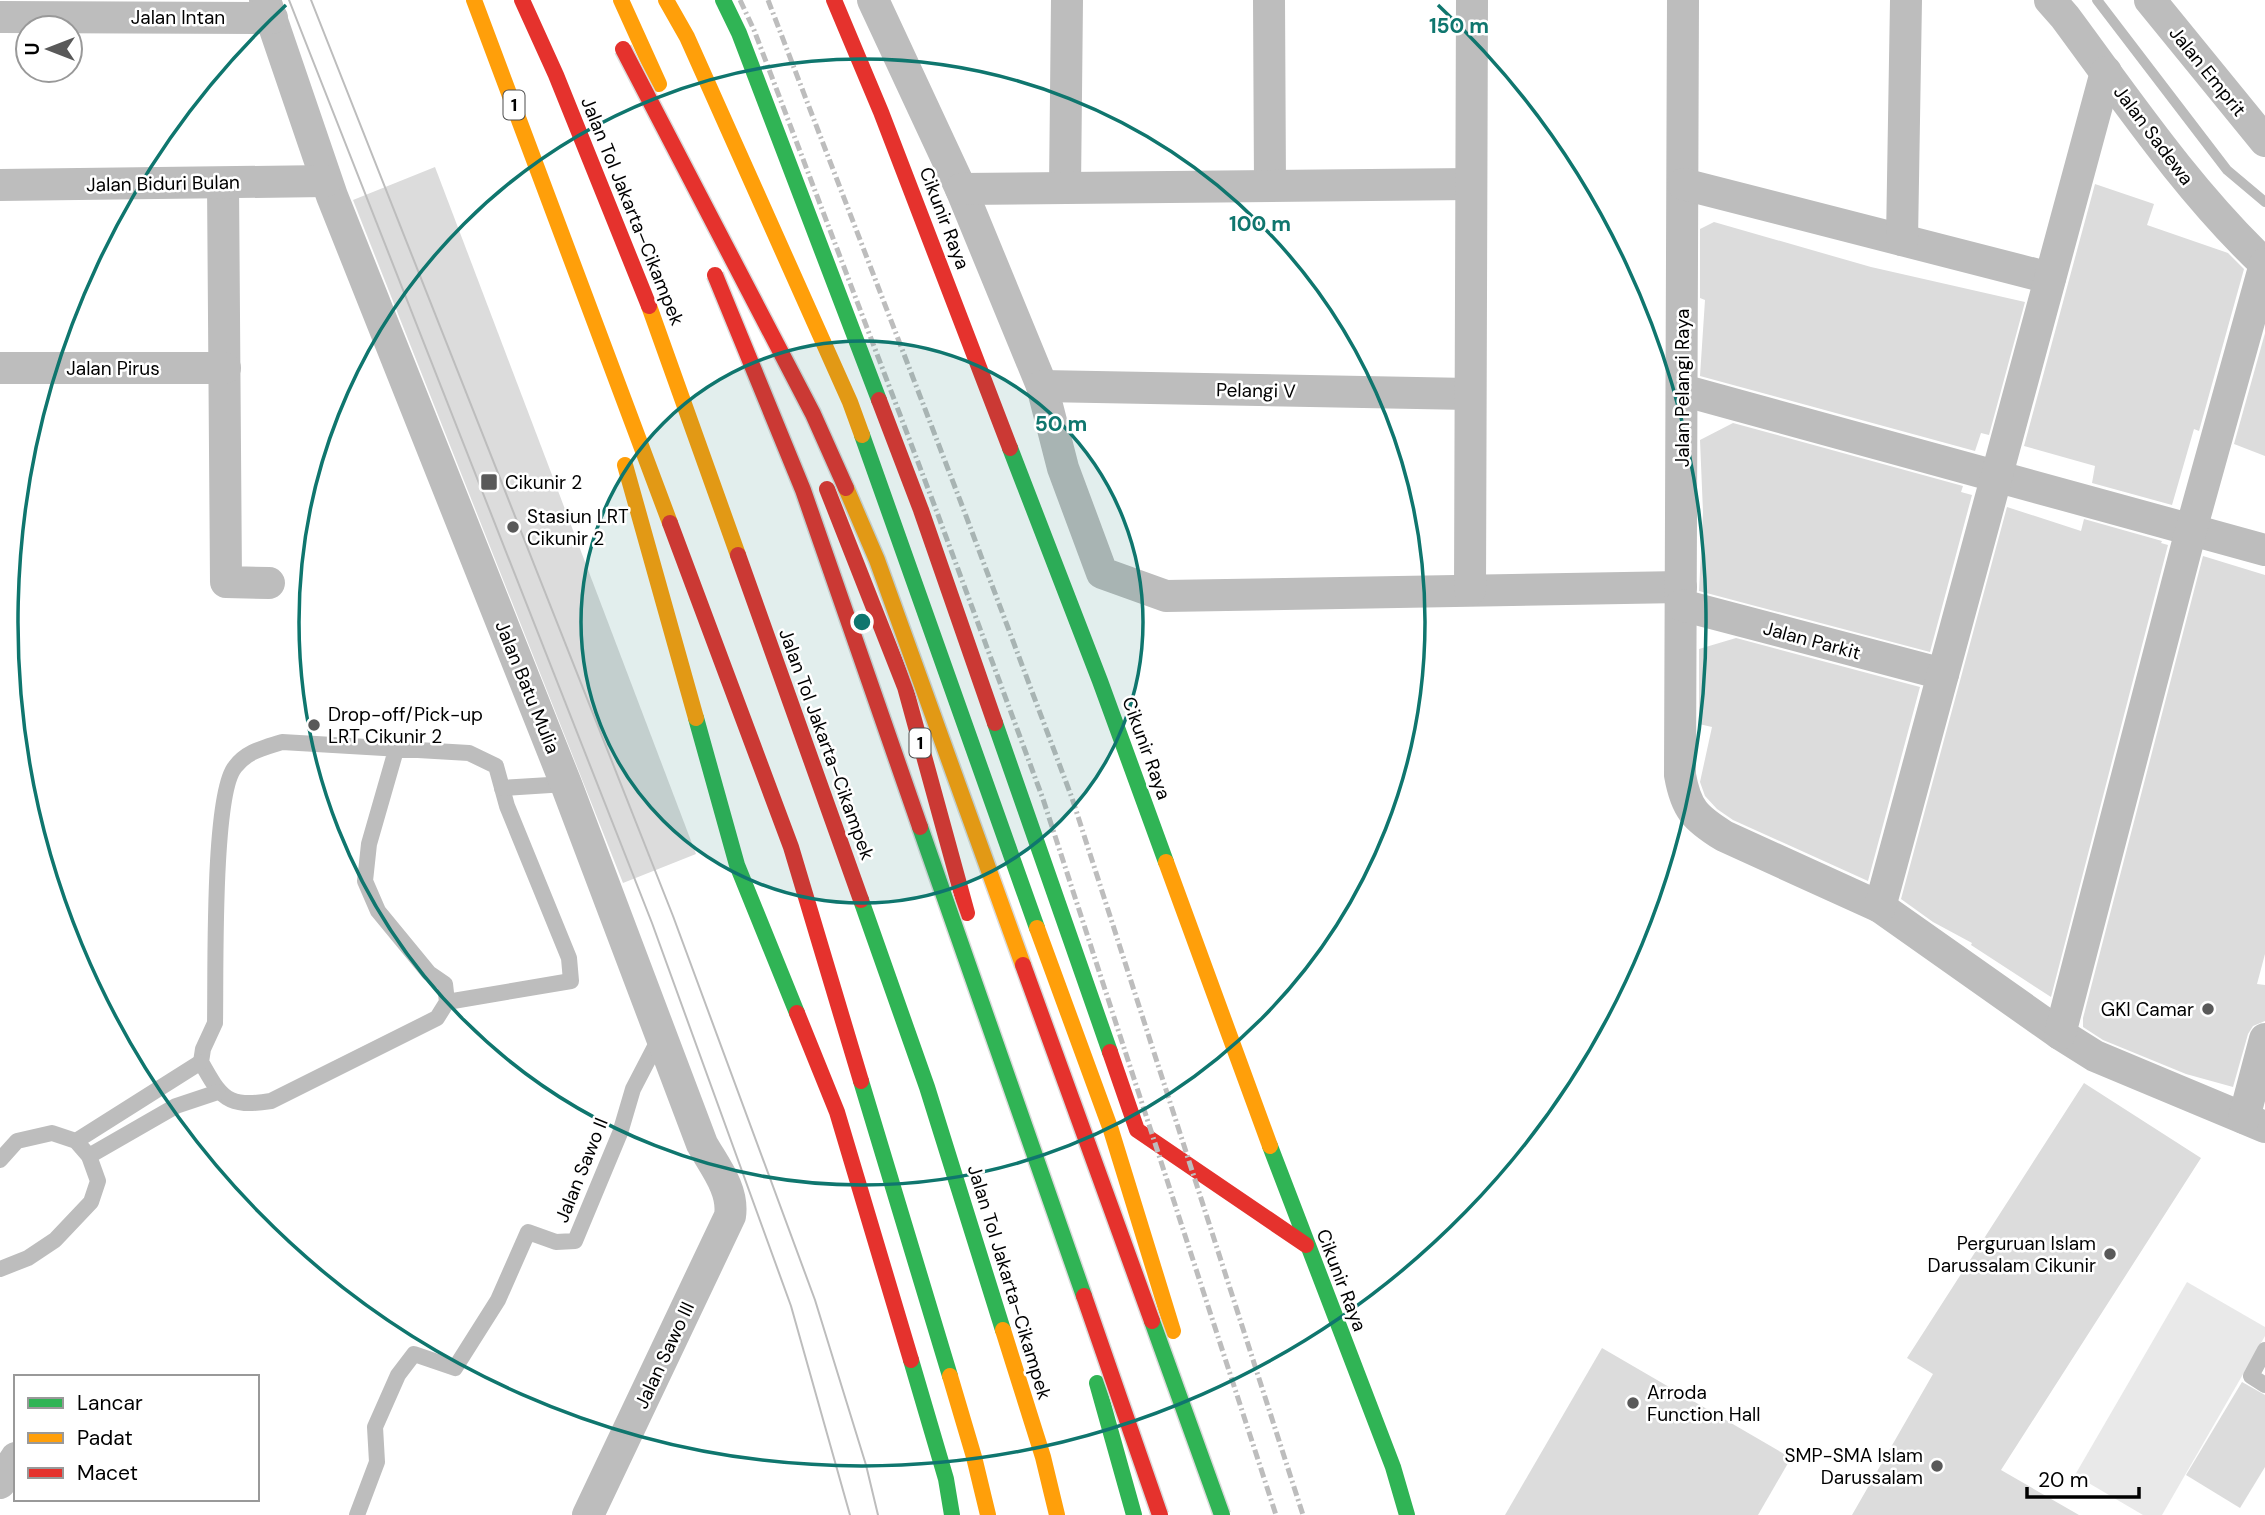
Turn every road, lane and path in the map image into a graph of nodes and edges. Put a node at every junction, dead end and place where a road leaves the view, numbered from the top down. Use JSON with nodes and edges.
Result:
{"nodes":[{"id":1,"x":474,"y":0,"type":"edge"},
{"id":2,"x":522,"y":0,"type":"edge"},
{"id":3,"x":621,"y":0,"type":"edge"},
{"id":4,"x":666,"y":0,"type":"edge"},
{"id":5,"x":723,"y":0,"type":"edge"},
{"id":6,"x":834,"y":0,"type":"edge"},
{"id":7,"x":873,"y":0,"type":"edge"},
{"id":8,"x":1067,"y":0,"type":"edge"},
{"id":9,"x":1269,"y":0,"type":"edge"},
{"id":10,"x":1472,"y":0,"type":"edge"},
{"id":11,"x":1684,"y":0,"type":"edge"},
{"id":12,"x":1906,"y":0,"type":"edge"},
{"id":13,"x":2050,"y":0,"type":"edge"},
{"id":14,"x":2150,"y":0,"type":"edge"},
{"id":15,"x":268,"y":9,"type":"edge"},
{"id":16,"x":0,"y":17,"type":"edge"},
{"id":17,"x":2106,"y":72,"type":"junction"},
{"id":18,"x":2265,"y":141,"type":"edge"},
{"id":19,"x":326,"y":181,"type":"junction"},
{"id":20,"x":223,"y":183,"type":"junction"},
{"id":21,"x":1471,"y":184,"type":"junction"},
{"id":22,"x":1683,"y":184,"type":"junction"},
{"id":23,"x":0,"y":185,"type":"edge"},
{"id":24,"x":1270,"y":186,"type":"junction"},
{"id":25,"x":1065,"y":188,"type":"junction"},
{"id":26,"x":961,"y":189,"type":"junction"},
{"id":27,"x":554,"y":210,"type":"junction"},
{"id":28,"x":690,"y":213,"type":"dead end"},
{"id":29,"x":1902,"y":240,"type":"junction"},
{"id":30,"x":711,"y":263,"type":"dead end"},
{"id":31,"x":2265,"y":264,"type":"edge"},
{"id":32,"x":2050,"y":278,"type":"junction"},
{"id":33,"x":0,"y":368,"type":"edge"},
{"id":34,"x":225,"y":368,"type":"junction"},
{"id":35,"x":1042,"y":386,"type":"junction"},
{"id":36,"x":1682,"y":390,"type":"junction"},
{"id":37,"x":1471,"y":394,"type":"junction"},
{"id":38,"x":606,"y":398,"type":"dead end"},
{"id":39,"x":621,"y":451,"type":"dead end"},
{"id":40,"x":1997,"y":477,"type":"junction"},
{"id":41,"x":2191,"y":530,"type":"junction"},
{"id":42,"x":2265,"y":550,"type":"edge"},
{"id":43,"x":269,"y":583,"type":"dead end"},
{"id":44,"x":1470,"y":590,"type":"junction"},
{"id":45,"x":1681,"y":596,"type":"junction"},
{"id":46,"x":1943,"y":674,"type":"junction"},
{"id":47,"x":396,"y":750,"type":"junction"},
{"id":48,"x":566,"y":784,"type":"junction"},
{"id":49,"x":502,"y":788,"type":"junction"},
{"id":50,"x":1880,"y":907,"type":"junction"},
{"id":51,"x":447,"y":1002,"type":"junction"},
{"id":52,"x":2060,"y":1034,"type":"junction"},
{"id":53,"x":660,"y":1037,"type":"junction"},
{"id":54,"x":2265,"y":1039,"type":"edge"},
{"id":55,"x":201,"y":1062,"type":"junction"},
{"id":56,"x":218,"y":1092,"type":"junction"},
{"id":57,"x":2255,"y":1123,"type":"edge"},
{"id":58,"x":76,"y":1141,"type":"junction"},
{"id":59,"x":89,"y":1156,"type":"junction"},
{"id":60,"x":0,"y":1160,"type":"edge"},
{"id":61,"x":729,"y":1193,"type":"joint"},
{"id":62,"x":1306,"y":1245,"type":"junction"},
{"id":63,"x":0,"y":1269,"type":"edge"},
{"id":64,"x":2265,"y":1350,"type":"edge"},
{"id":65,"x":2265,"y":1385,"type":"edge"},
{"id":66,"x":1043,"y":1457,"type":"junction"},
{"id":67,"x":14,"y":1461,"type":"edge"},
{"id":68,"x":0,"y":1483,"type":"edge"},
{"id":69,"x":357,"y":1515,"type":"edge"},
{"id":70,"x":588,"y":1515,"type":"edge"},
{"id":71,"x":951,"y":1515,"type":"edge"},
{"id":72,"x":988,"y":1515,"type":"edge"},
{"id":73,"x":1048,"y":1515,"type":"edge"},
{"id":74,"x":1057,"y":1515,"type":"edge"},
{"id":75,"x":1134,"y":1515,"type":"edge"},
{"id":76,"x":1160,"y":1515,"type":"edge"},
{"id":77,"x":1222,"y":1515,"type":"edge"},
{"id":78,"x":1236,"y":1515,"type":"edge"},
{"id":79,"x":1407,"y":1515,"type":"edge"}],
"edges":[{"from":1,"to":27,"type":"main road","number":"1"},
{"from":2,"to":66,"type":"main road","name":"Jalan Tol Jakarta–Cikampek"},
{"from":3,"to":75,"type":"main road","number":"1"},
{"from":4,"to":78,"type":"main road"},
{"from":5,"to":62,"type":"main road"},
{"from":6,"to":62,"type":"main road","name":"Cikunir Raya"},
{"from":7,"to":26,"type":"street"},
{"from":8,"to":25,"type":"street"},
{"from":9,"to":24,"type":"street"},
{"from":10,"to":21,"type":"street"},
{"from":11,"to":22,"type":"street","name":"Jalan Pelangi Raya"},
{"from":12,"to":29,"type":"street"},
{"from":13,"to":17,"type":"street","name":"Jalan Sadewa"},
{"from":14,"to":18,"type":"street","name":"Jalan Emprit"},
{"from":15,"to":16,"type":"street","name":"Jalan Intan"},
{"from":15,"to":19,"type":"street","name":"Jalan Batu Mulia"},
{"from":17,"to":31,"type":"street","name":"Jalan Sadewa"},
{"from":17,"to":32,"type":"street"},
{"from":19,"to":20,"type":"street","name":"Jalan Biduri Bulan"},
{"from":19,"to":48,"type":"street","name":"Jalan Batu Mulia"},
{"from":20,"to":23,"type":"street","name":"Jalan Biduri Bulan"},
{"from":20,"to":34,"type":"street"},
{"from":21,"to":24,"type":"street"},
{"from":21,"to":37,"type":"street"},
{"from":22,"to":29,"type":"street"},
{"from":22,"to":36,"type":"street","name":"Jalan Pelangi Raya"},
{"from":24,"to":25,"type":"street"},
{"from":25,"to":26,"type":"street"},
{"from":26,"to":35,"type":"street"},
{"from":27,"to":38,"type":"main road"},
{"from":27,"to":72,"type":"main road"},
{"from":28,"to":77,"type":"main road","bridge":true},
{"from":29,"to":32,"type":"street"},
{"from":30,"to":76,"type":"main road","bridge":true},
{"from":31,"to":41,"type":"street"},
{"from":32,"to":40,"type":"street"},
{"from":33,"to":34,"type":"street","name":"Jalan Pirus"},
{"from":34,"to":43,"type":"street"},
{"from":35,"to":37,"type":"street","name":"Pelangi V"},
{"from":35,"to":44,"type":"street","name":"Jalan Parkit"},
{"from":36,"to":40,"type":"street"},
{"from":36,"to":45,"type":"street","name":"Jalan Pelangi Raya"},
{"from":37,"to":44,"type":"street"},
{"from":39,"to":71,"type":"main road"},
{"from":40,"to":41,"type":"street"},
{"from":40,"to":46,"type":"street"},
{"from":41,"to":42,"type":"street"},
{"from":41,"to":52,"type":"street"},
{"from":44,"to":45,"type":"street","name":"Jalan Parkit"},
{"from":45,"to":46,"type":"street","name":"Jalan Parkit"},
{"from":45,"to":50,"type":"street","name":"Jalan Pelangi Raya"},
{"from":46,"to":50,"type":"street"},
{"from":47,"to":49,"type":"lane"},
{"from":47,"to":51,"type":"lane"},
{"from":47,"to":55,"type":"lane"},
{"from":48,"to":49,"type":"lane"},
{"from":48,"to":53,"type":"street","name":"Jalan Batu Mulia"},
{"from":49,"to":51,"type":"lane"},
{"from":50,"to":52,"type":"street","name":"Jalan Pelangi Raya"},
{"from":51,"to":56,"type":"lane"},
{"from":52,"to":57,"type":"street","name":"Jalan Pelangi Raya"},
{"from":53,"to":61,"type":"street","name":"Jalan Batu Mulia"},
{"from":53,"to":69,"type":"lane","name":"Jalan Sawo II"},
{"from":54,"to":57,"type":"street"},
{"from":55,"to":56,"type":"lane"},
{"from":55,"to":58,"type":"lane"},
{"from":56,"to":59,"type":"lane"},
{"from":58,"to":59,"type":"lane"},
{"from":58,"to":60,"type":"lane"},
{"from":59,"to":63,"type":"lane"},
{"from":61,"to":70,"type":"street","name":"Jalan Sawo III"},
{"from":62,"to":79,"type":"main road","name":"Cikunir Raya"},
{"from":64,"to":65,"type":"lane"},
{"from":66,"to":73,"type":"main road"},
{"from":66,"to":74,"type":"main road","name":"Jalan Tol Jakarta–Cikampek"},
{"from":67,"to":68,"type":"street"}]}
